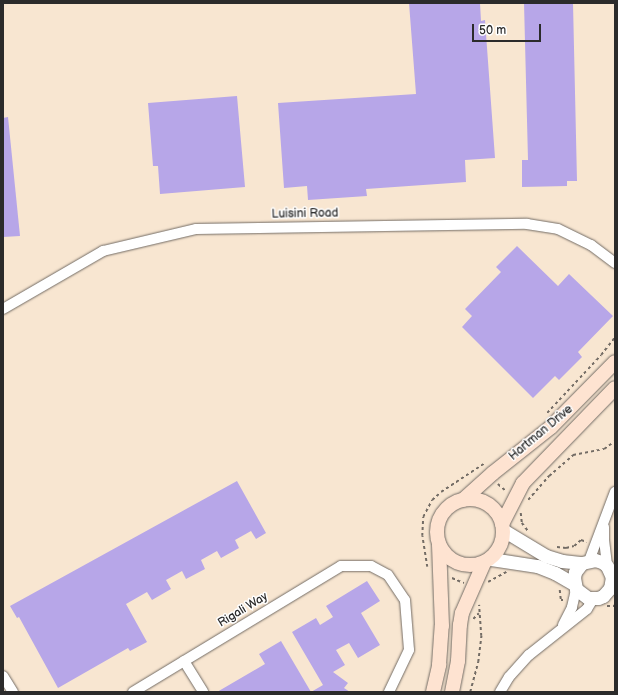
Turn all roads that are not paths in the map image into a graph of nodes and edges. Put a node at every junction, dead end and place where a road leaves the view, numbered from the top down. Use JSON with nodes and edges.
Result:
{"nodes":[{"id":1,"x":615,"y":263,"type":"edge"},
{"id":2,"x":3,"y":309,"type":"edge"},
{"id":3,"x":615,"y":362,"type":"edge"},
{"id":4,"x":615,"y":388,"type":"edge"},
{"id":5,"x":615,"y":492,"type":"edge"},
{"id":6,"x":463,"y":500,"type":"junction"},
{"id":7,"x":605,"y":519,"type":"junction"},
{"id":8,"x":503,"y":527,"type":"junction"},
{"id":9,"x":439,"y":544,"type":"junction"},
{"id":10,"x":487,"y":561,"type":"junction"},
{"id":11,"x":586,"y":562,"type":"junction"},
{"id":12,"x":611,"y":571,"type":"edge"},
{"id":13,"x":575,"y":586,"type":"junction"},
{"id":14,"x":603,"y":601,"type":"edge"},
{"id":15,"x":561,"y":628,"type":"junction"},
{"id":16,"x":184,"y":661,"type":"junction"},
{"id":17,"x":3,"y":676,"type":"edge"},
{"id":18,"x":13,"y":692,"type":"edge"},
{"id":19,"x":133,"y":692,"type":"edge"},
{"id":20,"x":202,"y":692,"type":"edge"},
{"id":21,"x":390,"y":692,"type":"edge"},
{"id":22,"x":433,"y":692,"type":"edge"},
{"id":23,"x":452,"y":692,"type":"edge"},
{"id":24,"x":500,"y":692,"type":"edge"}],
"edges":[{"from":1,"to":2,"type":"street","name":"Luisini Road"},
{"from":3,"to":6,"type":"main road","name":"Hartman Drive"},
{"from":4,"to":8,"type":"main road","name":"Hartman Drive"},
{"from":5,"to":7,"type":"street"},
{"from":6,"to":8,"type":"main road"},
{"from":6,"to":9,"type":"main road"},
{"from":7,"to":11,"type":"street"},
{"from":7,"to":12,"type":"street"},
{"from":8,"to":10,"type":"main road"},
{"from":8,"to":11,"type":"street"},
{"from":9,"to":10,"type":"main road"},
{"from":9,"to":22,"type":"main road"},
{"from":10,"to":13,"type":"street"},
{"from":10,"to":23,"type":"main road"},
{"from":11,"to":12,"type":"street"},
{"from":11,"to":13,"type":"street"},
{"from":12,"to":14,"type":"street"},
{"from":13,"to":14,"type":"street"},
{"from":13,"to":15,"type":"street"},
{"from":14,"to":15,"type":"street"},
{"from":15,"to":24,"type":"street"},
{"from":16,"to":19,"type":"street","name":"Rigali Way"},
{"from":16,"to":20,"type":"street"},
{"from":16,"to":21,"type":"street","name":"Rigali Way"},
{"from":17,"to":18,"type":"street"}]}
